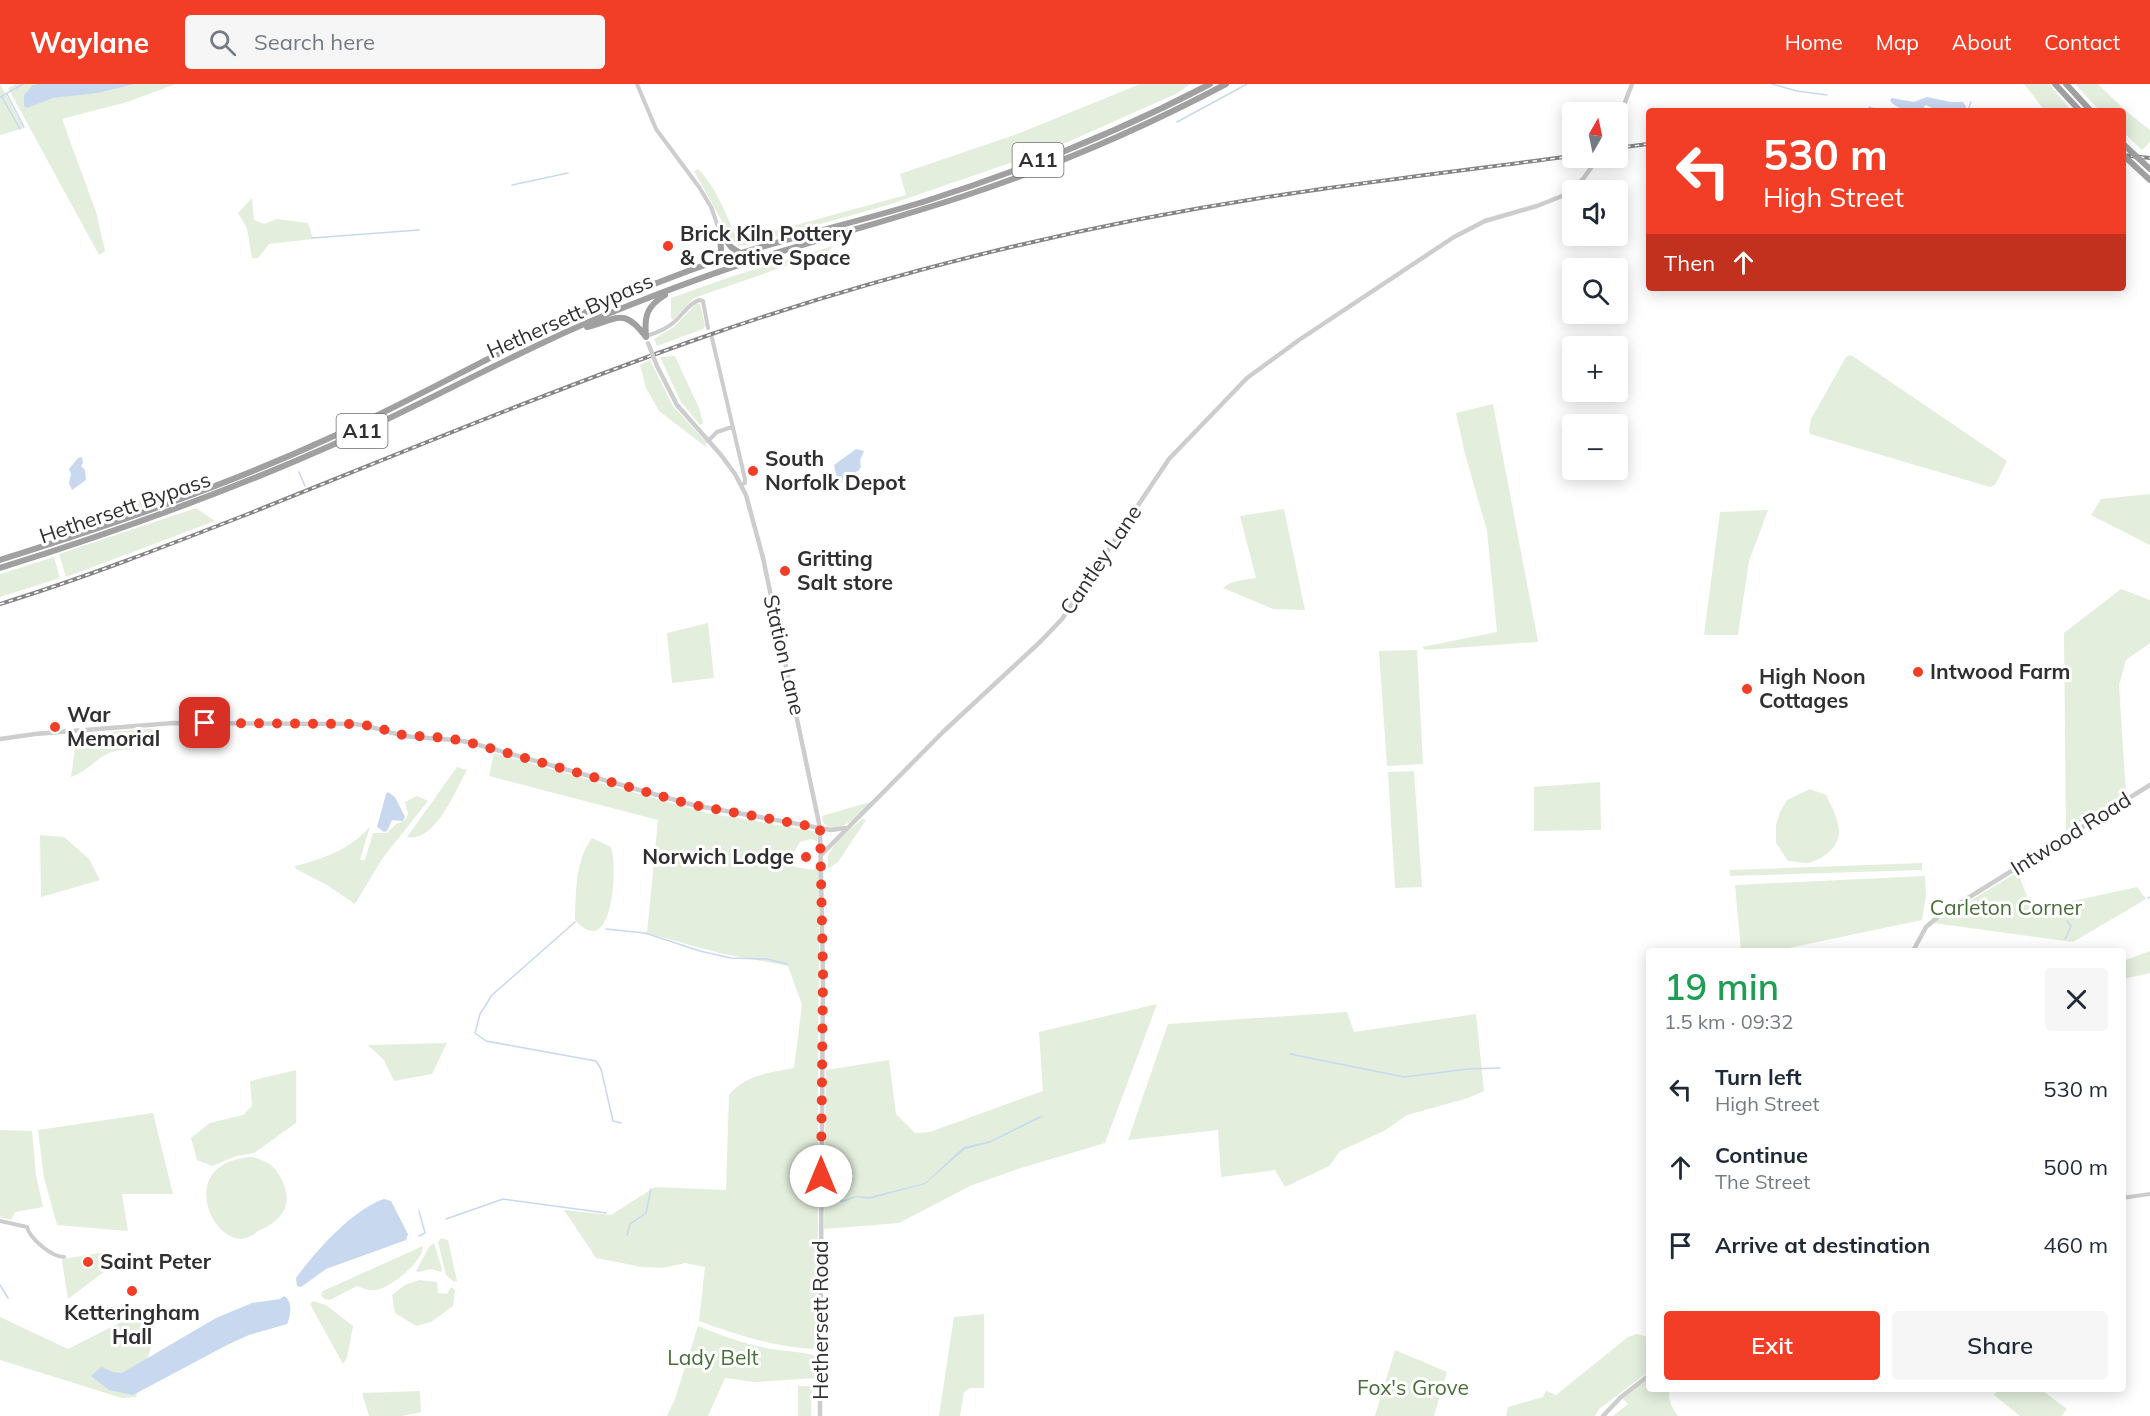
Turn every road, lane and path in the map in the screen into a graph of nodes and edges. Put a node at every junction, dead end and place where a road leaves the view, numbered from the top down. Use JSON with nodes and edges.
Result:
{"nodes":[{"id":1,"x":637,"y":84,"type":"edge"},
{"id":2,"x":1210,"y":84,"type":"edge"},
{"id":3,"x":1226,"y":84,"type":"edge"},
{"id":4,"x":1632,"y":84,"type":"edge"},
{"id":5,"x":2055,"y":84,"type":"edge"},
{"id":6,"x":2066,"y":84,"type":"edge"},
{"id":7,"x":1625,"y":102,"type":"edge"},
{"id":8,"x":2077,"y":108,"type":"edge"},
{"id":9,"x":2088,"y":108,"type":"edge"},
{"id":10,"x":2126,"y":147,"type":"edge"},
{"id":11,"x":2126,"y":158,"type":"edge"},
{"id":12,"x":1591,"y":168,"type":"edge"},
{"id":13,"x":2150,"y":169,"type":"edge"},
{"id":14,"x":2150,"y":180,"type":"edge"},
{"id":15,"x":720,"y":232,"type":"junction"},
{"id":16,"x":740,"y":253,"type":"junction"},
{"id":17,"x":717,"y":260,"type":"junction"},
{"id":18,"x":687,"y":284,"type":"junction"},
{"id":19,"x":708,"y":328,"type":"dead end"},
{"id":20,"x":569,"y":331,"type":"junction"},
{"id":21,"x":711,"y":338,"type":"dead end"},
{"id":22,"x":647,"y":340,"type":"junction"},
{"id":23,"x":732,"y":428,"type":"junction"},
{"id":24,"x":708,"y":441,"type":"junction"},
{"id":25,"x":741,"y":485,"type":"junction"},
{"id":26,"x":0,"y":560,"type":"edge"},
{"id":27,"x":0,"y":568,"type":"edge"},
{"id":28,"x":0,"y":739,"type":"edge"},
{"id":29,"x":2150,"y":785,"type":"edge"},
{"id":30,"x":820,"y":828,"type":"junction"},
{"id":31,"x":846,"y":828,"type":"junction"},
{"id":32,"x":822,"y":854,"type":"junction"},
{"id":33,"x":1915,"y":948,"type":"edge"},
{"id":34,"x":2150,"y":1194,"type":"edge"},
{"id":35,"x":2126,"y":1197,"type":"edge"},
{"id":36,"x":0,"y":1221,"type":"edge"},
{"id":37,"x":64,"y":1257,"type":"dead end"},
{"id":38,"x":1646,"y":1377,"type":"edge"},
{"id":39,"x":820,"y":1416,"type":"edge"},
{"id":40,"x":1603,"y":1416,"type":"edge"}],
"edges":[{"from":1,"to":15,"type":"street"},
{"from":2,"to":16,"type":"highway","name":"Hethersett Bypass","number":"A11"},
{"from":3,"to":18,"type":"highway","name":"Hethersett Bypass","number":"A11"},
{"from":4,"to":7,"type":"street"},
{"from":5,"to":8,"type":"highway"},
{"from":6,"to":9,"type":"highway"},
{"from":10,"to":13,"type":"highway","bridge":true},
{"from":11,"to":14,"type":"highway","bridge":true},
{"from":12,"to":31,"type":"street","name":"Cantley Lane"},
{"from":15,"to":16,"type":"highway"},
{"from":15,"to":17,"type":"highway"},
{"from":16,"to":17,"type":"highway","name":"Hethersett Bypass","number":"A11"},
{"from":17,"to":26,"type":"highway","name":"Hethersett Bypass","number":"A11"},
{"from":18,"to":20,"type":"highway","name":"Hethersett Bypass","number":"A11"},
{"from":18,"to":22,"type":"highway","number":"A11"},
{"from":19,"to":22,"type":"street"},
{"from":20,"to":22,"type":"highway","number":"A11"},
{"from":20,"to":27,"type":"highway","name":"Hethersett Bypass","number":"A11"},
{"from":21,"to":23,"type":"street","name":"Station Lane"},
{"from":22,"to":24,"type":"street","name":"Station Lane","bridge":true},
{"from":23,"to":24,"type":"street"},
{"from":23,"to":25,"type":"street","name":"Station Lane"},
{"from":24,"to":25,"type":"street","name":"Station Lane"},
{"from":25,"to":30,"type":"street","name":"Station Lane"},
{"from":28,"to":30,"type":"street"},
{"from":29,"to":33,"type":"street","name":"Intwood Road"},
{"from":30,"to":31,"type":"street"},
{"from":30,"to":32,"type":"street","name":"Hethersett Road"},
{"from":31,"to":32,"type":"street","name":"Cantley Lane"},
{"from":32,"to":39,"type":"street","name":"Hethersett Road"},
{"from":34,"to":35,"type":"street"},
{"from":36,"to":37,"type":"street"},
{"from":38,"to":40,"type":"street"}]}
